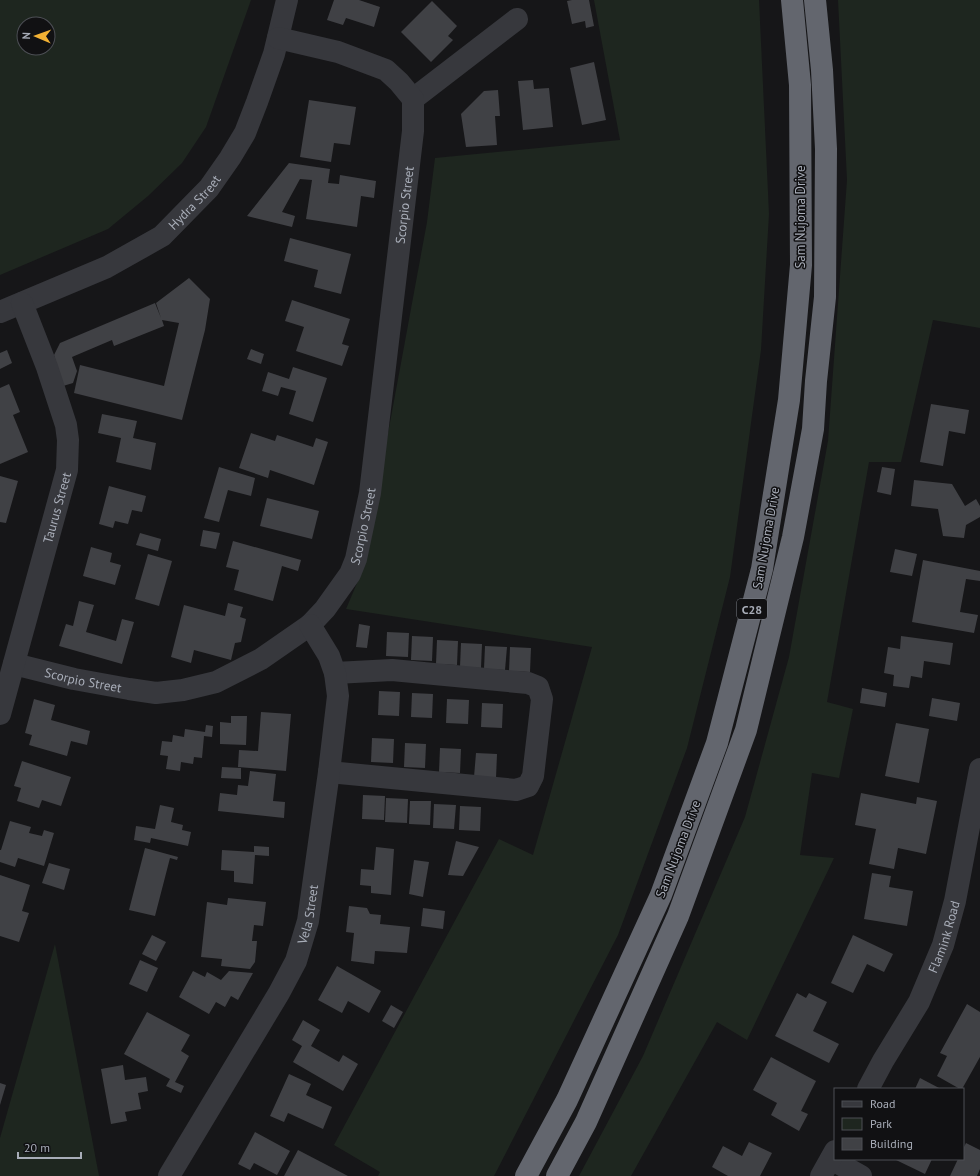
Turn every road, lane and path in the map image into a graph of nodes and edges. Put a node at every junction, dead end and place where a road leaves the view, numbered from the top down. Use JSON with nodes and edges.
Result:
{"nodes":[{"id":1,"x":287,"y":0,"type":"edge"},
{"id":2,"x":792,"y":0,"type":"edge"},
{"id":3,"x":815,"y":0,"type":"edge"},
{"id":4,"x":517,"y":19,"type":"dead end"},
{"id":5,"x":278,"y":38,"type":"junction"},
{"id":6,"x":413,"y":99,"type":"junction"},
{"id":7,"x":22,"y":303,"type":"junction"},
{"id":8,"x":0,"y":312,"type":"edge"},
{"id":9,"x":310,"y":625,"type":"junction"},
{"id":10,"x":14,"y":664,"type":"junction"},
{"id":11,"x":335,"y":673,"type":"junction"},
{"id":12,"x":0,"y":714,"type":"edge"},
{"id":13,"x":980,"y":769,"type":"edge"},
{"id":14,"x":330,"y":772,"type":"junction"},
{"id":15,"x":869,"y":1088,"type":"edge"},
{"id":16,"x":829,"y":1162,"type":"edge"},
{"id":17,"x":169,"y":1176,"type":"edge"},
{"id":18,"x":526,"y":1176,"type":"edge"},
{"id":19,"x":557,"y":1176,"type":"edge"},
{"id":20,"x":861,"y":1176,"type":"edge"}],
"edges":[{"from":1,"to":5,"type":"street","name":"Hydra Street"},
{"from":2,"to":18,"type":"highway","name":"Sam Nujoma Drive","number":"C28"},
{"from":3,"to":19,"type":"highway","name":"Sam Nujoma Drive","number":"C28"},
{"from":4,"to":6,"type":"street"},
{"from":5,"to":6,"type":"street"},
{"from":5,"to":7,"type":"street","name":"Hydra Street"},
{"from":6,"to":9,"type":"street","name":"Scorpio Street"},
{"from":7,"to":8,"type":"street","name":"Hydra Street"},
{"from":7,"to":10,"type":"street","name":"Taurus Street"},
{"from":9,"to":10,"type":"street","name":"Scorpio Street"},
{"from":9,"to":11,"type":"street","name":"Vela Street"},
{"from":10,"to":12,"type":"street","name":"Taurus Street"},
{"from":11,"to":14,"type":"street","name":"Vela Street"},
{"from":11,"to":14,"type":"street"},
{"from":13,"to":15,"type":"street","name":"Flamink Road"},
{"from":14,"to":17,"type":"street","name":"Vela Street"},
{"from":16,"to":20,"type":"street"}]}
